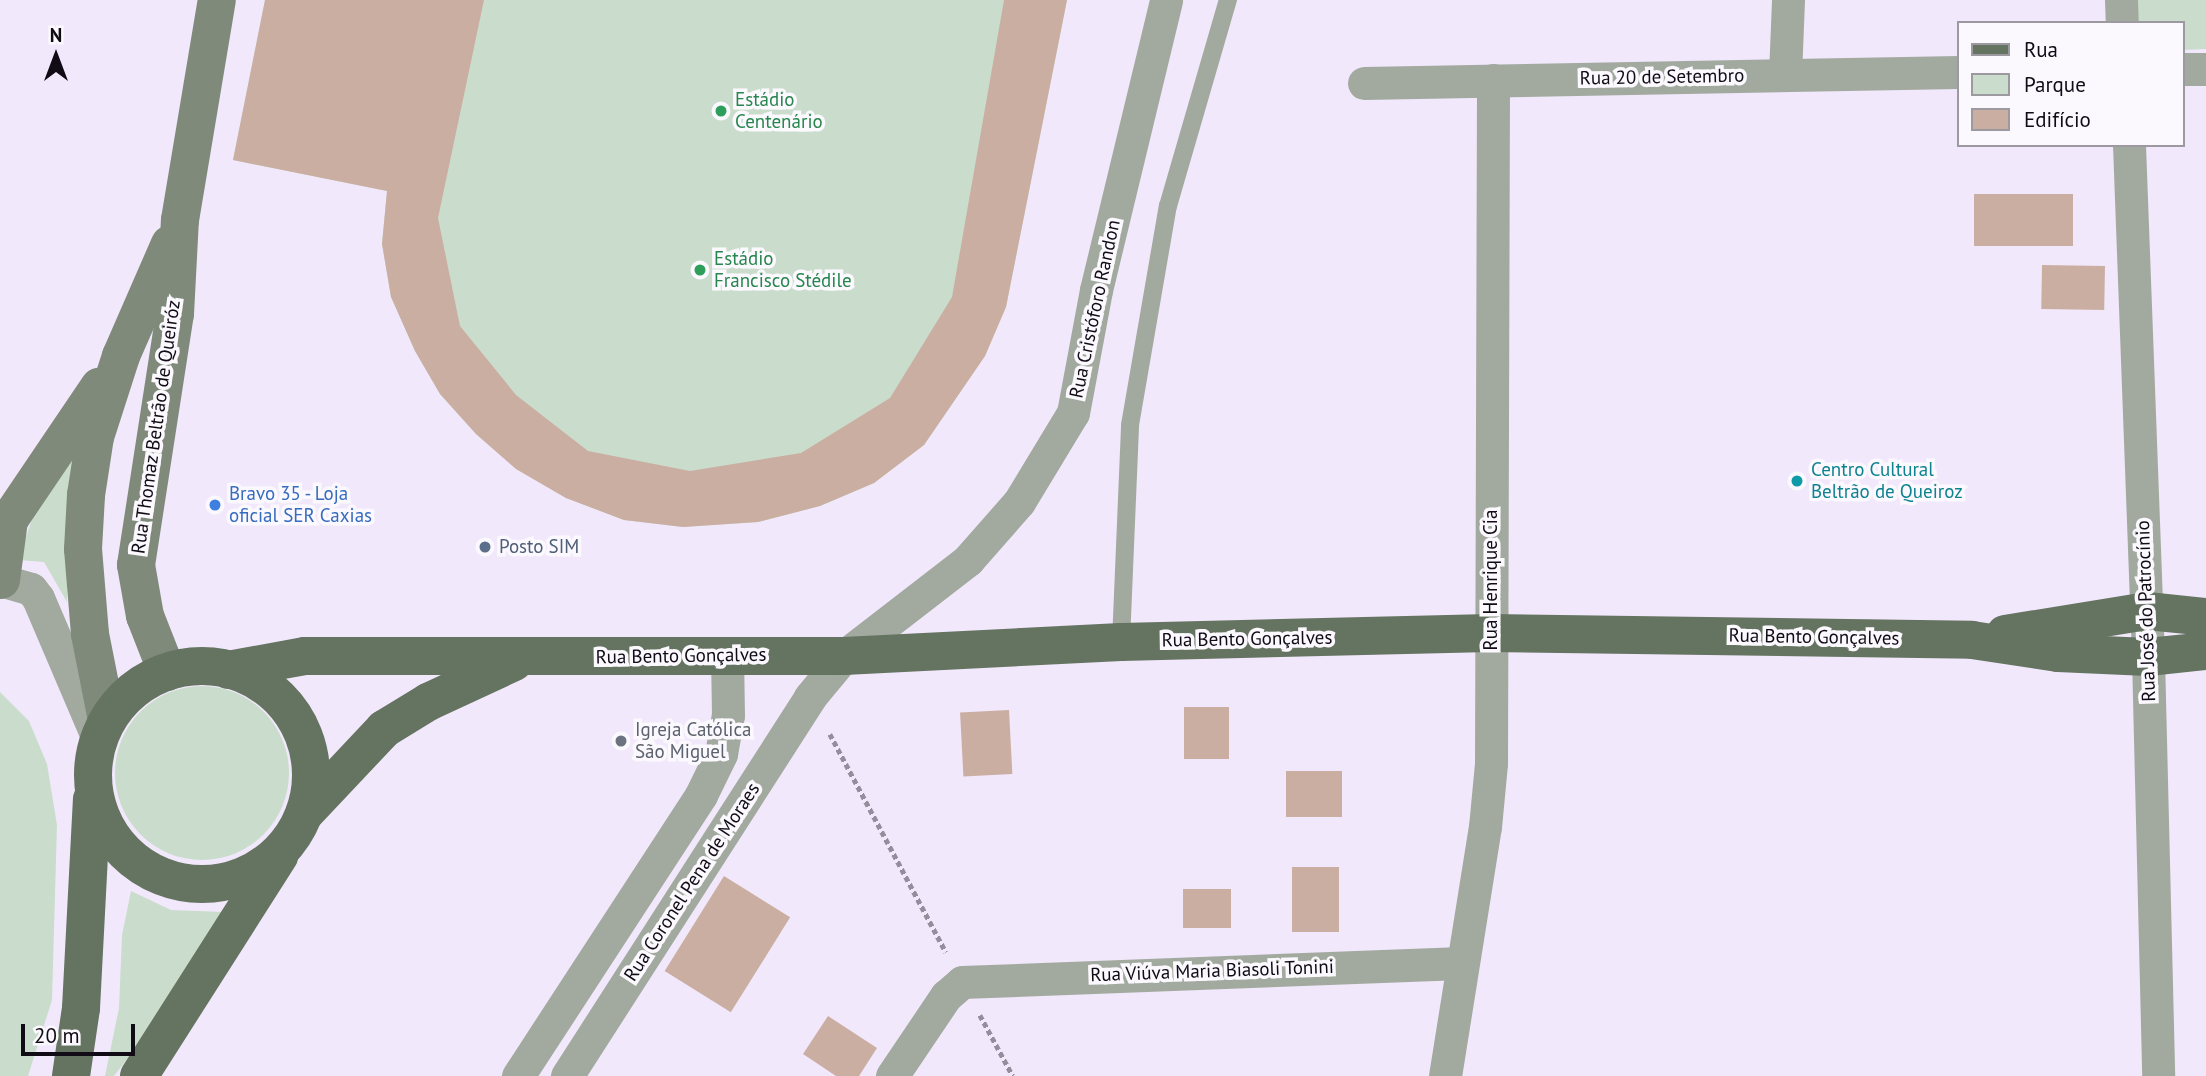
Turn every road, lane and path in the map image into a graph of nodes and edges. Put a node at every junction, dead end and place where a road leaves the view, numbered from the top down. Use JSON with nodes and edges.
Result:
{"nodes":[{"id":1,"x":217,"y":0,"type":"edge"},
{"id":2,"x":1166,"y":0,"type":"edge"},
{"id":3,"x":1228,"y":0,"type":"edge"},
{"id":4,"x":1788,"y":0,"type":"edge"},
{"id":5,"x":2121,"y":0,"type":"edge"},
{"id":6,"x":2122,"y":21,"type":"edge"},
{"id":7,"x":2185,"y":69,"type":"edge"},
{"id":8,"x":2206,"y":69,"type":"edge"},
{"id":9,"x":1958,"y":72,"type":"edge"},
{"id":10,"x":1785,"y":75,"type":"junction"},
{"id":11,"x":1493,"y":80,"type":"junction"},
{"id":12,"x":1364,"y":83,"type":"dead end"},
{"id":13,"x":2129,"y":147,"type":"edge"},
{"id":14,"x":180,"y":220,"type":"junction"},
{"id":15,"x":121,"y":356,"type":"junction"},
{"id":16,"x":1,"y":580,"type":"edge"},
{"id":17,"x":2147,"y":611,"type":"junction"},
{"id":18,"x":2206,"y":617,"type":"edge"},
{"id":19,"x":1490,"y":633,"type":"junction"},
{"id":20,"x":1972,"y":640,"type":"junction"},
{"id":21,"x":1121,"y":642,"type":"junction"},
{"id":22,"x":2206,"y":651,"type":"edge"},
{"id":23,"x":727,"y":655,"type":"junction"},
{"id":24,"x":844,"y":656,"type":"junction"},
{"id":25,"x":2148,"y":657,"type":"junction"},
{"id":26,"x":523,"y":658,"type":"junction"},
{"id":27,"x":228,"y":670,"type":"junction"},
{"id":28,"x":166,"y":672,"type":"junction"},
{"id":29,"x":810,"y":697,"type":"junction"},
{"id":30,"x":103,"y":729,"type":"junction"},
{"id":31,"x":93,"y":789,"type":"junction"},
{"id":32,"x":295,"y":830,"type":"junction"},
{"id":33,"x":1462,"y":963,"type":"junction"},
{"id":34,"x":962,"y":982,"type":"junction"},
{"id":35,"x":71,"y":1076,"type":"edge"},
{"id":36,"x":139,"y":1076,"type":"edge"},
{"id":37,"x":518,"y":1076,"type":"edge"},
{"id":38,"x":567,"y":1076,"type":"edge"},
{"id":39,"x":892,"y":1076,"type":"edge"},
{"id":40,"x":1013,"y":1076,"type":"edge"},
{"id":41,"x":1445,"y":1076,"type":"edge"},
{"id":42,"x":2158,"y":1076,"type":"edge"}],
"edges":[{"from":1,"to":14,"type":"main road","name":"Rua Thomaz Beltrão de Queiróz"},
{"from":2,"to":24,"type":"street","name":"Rua Cristóforo Randon"},
{"from":3,"to":21,"type":"lane"},
{"from":4,"to":10,"type":"street"},
{"from":5,"to":6,"type":"street"},
{"from":7,"to":8,"type":"street"},
{"from":9,"to":10,"type":"street","name":"Rua 20 de Setembro"},
{"from":10,"to":11,"type":"street","name":"Rua 20 de Setembro"},
{"from":11,"to":12,"type":"street","name":"Rua 20 de Setembro"},
{"from":11,"to":19,"type":"street","name":"Rua Henrique Cia"},
{"from":13,"to":17,"type":"street","name":"Rua José do Patrocínio"},
{"from":14,"to":15,"type":"main road","name":"Rua Thomaz Beltrão de Queiróz"},
{"from":14,"to":28,"type":"main road","name":"Rua Thomaz Beltrão de Queiróz"},
{"from":15,"to":16,"type":"main road"},
{"from":15,"to":30,"type":"main road","name":"Rua Thomaz Beltrão de Queiróz"},
{"from":16,"to":30,"type":"street"},
{"from":17,"to":18,"type":"main road","name":"Rua Bento Gonçalves"},
{"from":17,"to":20,"type":"main road","name":"Rua Bento Gonçalves"},
{"from":17,"to":25,"type":"street","name":"Rua José do Patrocínio"},
{"from":19,"to":20,"type":"main road","name":"Rua Bento Gonçalves"},
{"from":19,"to":21,"type":"main road","name":"Rua Bento Gonçalves"},
{"from":19,"to":33,"type":"street","name":"Rua Henrique Cia"},
{"from":20,"to":25,"type":"main road","name":"Rua Bento Gonçalves"},
{"from":21,"to":24,"type":"main road","name":"Rua Bento Gonçalves"},
{"from":22,"to":25,"type":"main road","name":"Rua Bento Gonçalves"},
{"from":23,"to":24,"type":"main road","name":"Rua Bento Gonçalves"},
{"from":23,"to":26,"type":"main road","name":"Rua Bento Gonçalves"},
{"from":23,"to":37,"type":"street","name":"Rua Coronel Pena de Moraes"},
{"from":24,"to":29,"type":"street","name":"Rua Coronel Pena de Moraes"},
{"from":25,"to":42,"type":"street","name":"Rua José do Patrocínio"},
{"from":26,"to":27,"type":"main road","name":"Rua Bento Gonçalves"},
{"from":26,"to":32,"type":"main road","name":"Rua Bento Gonçalves"},
{"from":27,"to":28,"type":"main road","name":"Rua Bento Gonçalves"},
{"from":27,"to":32,"type":"main road","name":"Rua Bento Gonçalves"},
{"from":28,"to":30,"type":"main road","name":"Rua Bento Gonçalves"},
{"from":29,"to":34,"type":"path"},
{"from":29,"to":38,"type":"street","name":"Rua Coronel Pena de Moraes"},
{"from":30,"to":31,"type":"main road","name":"Rua Bento Gonçalves"},
{"from":31,"to":32,"type":"main road","name":"Rua Bento Gonçalves"},
{"from":31,"to":35,"type":"main road"},
{"from":32,"to":36,"type":"main road"},
{"from":33,"to":34,"type":"street","name":"Rua Viúva Maria Biasoli Tonini"},
{"from":33,"to":41,"type":"street","name":"Rua Henrique Cia"},
{"from":34,"to":39,"type":"street"},
{"from":34,"to":40,"type":"path"}]}
